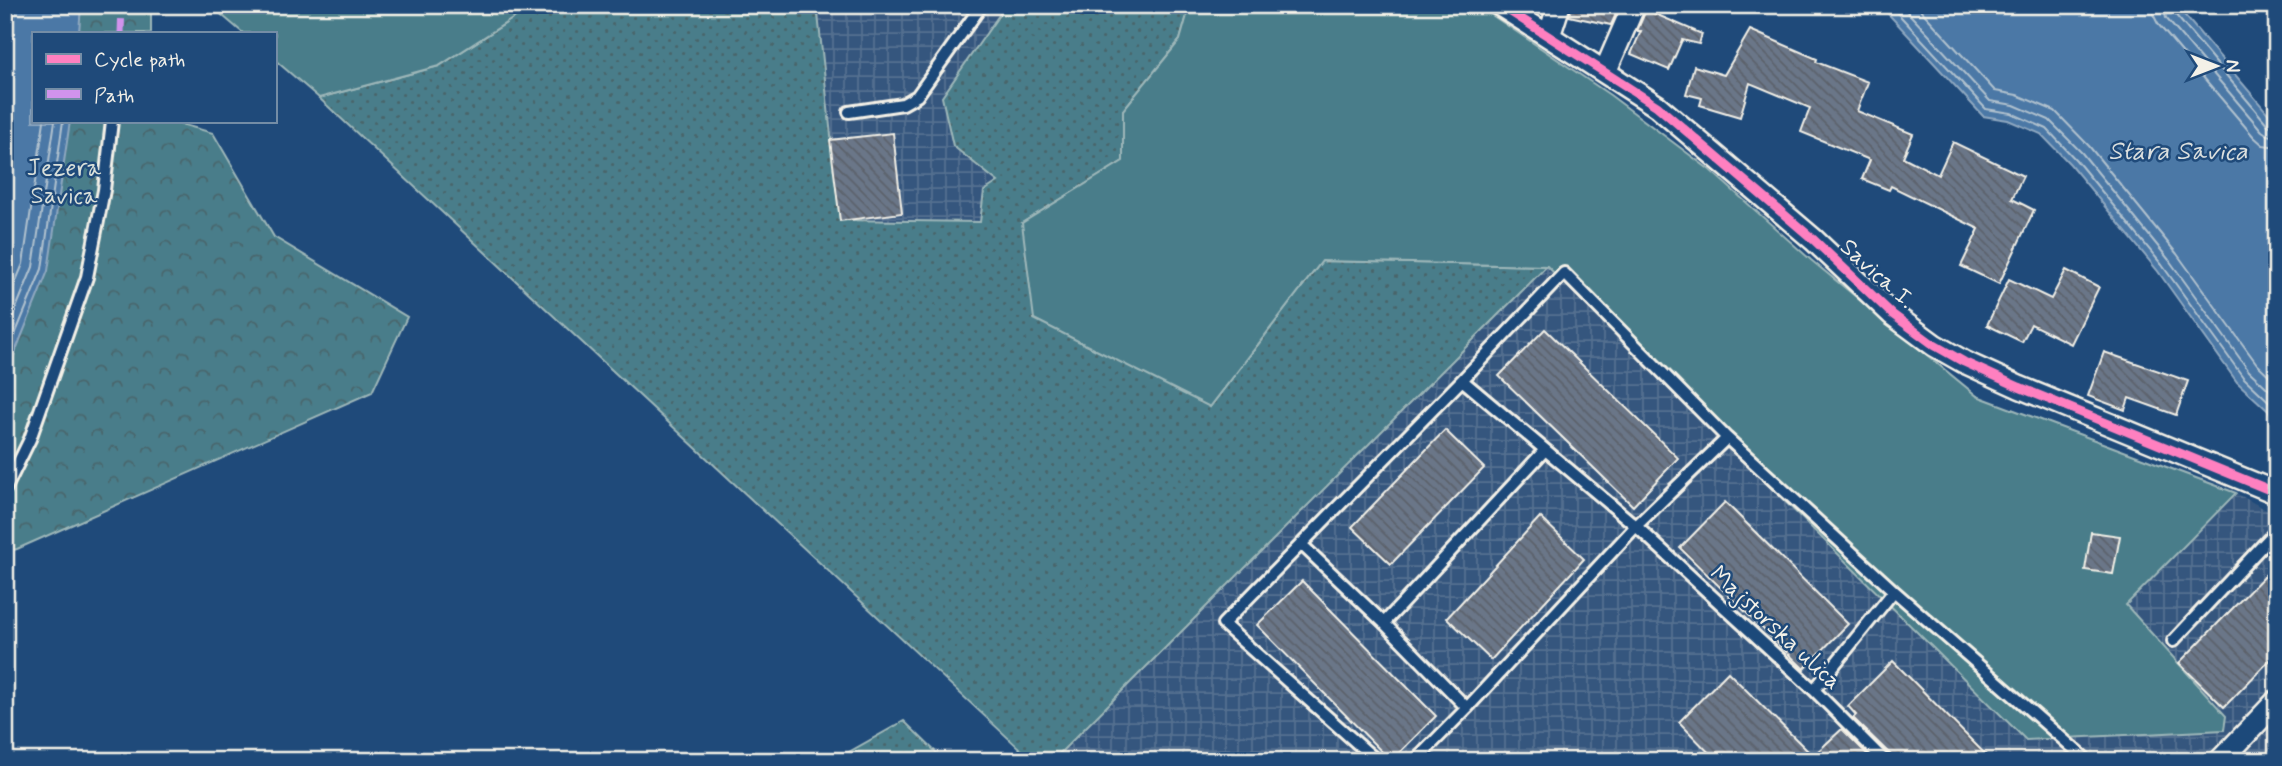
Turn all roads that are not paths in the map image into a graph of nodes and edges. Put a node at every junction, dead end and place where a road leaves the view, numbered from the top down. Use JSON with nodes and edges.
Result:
{"nodes":[{"id":1,"x":982,"y":5,"type":"edge"},
{"id":2,"x":1500,"y":5,"type":"edge"},
{"id":3,"x":1559,"y":5,"type":"edge"},
{"id":4,"x":1634,"y":5,"type":"edge"},
{"id":5,"x":1549,"y":36,"type":"junction"},
{"id":6,"x":1605,"y":72,"type":"junction"},
{"id":7,"x":849,"y":112,"type":"dead end"},
{"id":8,"x":112,"y":122,"type":"edge"},
{"id":9,"x":1462,"y":380,"type":"junction"},
{"id":10,"x":1727,"y":438,"type":"junction"},
{"id":11,"x":1544,"y":451,"type":"junction"},
{"id":12,"x":5,"y":490,"type":"edge"},
{"id":13,"x":2277,"y":493,"type":"edge"},
{"id":14,"x":1636,"y":526,"type":"junction"},
{"id":15,"x":2277,"y":530,"type":"edge"},
{"id":16,"x":1301,"y":544,"type":"junction"},
{"id":17,"x":1894,"y":591,"type":"junction"},
{"id":18,"x":1384,"y":622,"type":"junction"},
{"id":19,"x":2173,"y":641,"type":"dead end"},
{"id":20,"x":1814,"y":690,"type":"junction"},
{"id":21,"x":2277,"y":701,"type":"edge"},
{"id":22,"x":1467,"y":708,"type":"junction"},
{"id":23,"x":1377,"y":761,"type":"edge"},
{"id":24,"x":1415,"y":761,"type":"edge"},
{"id":25,"x":1885,"y":761,"type":"edge"},
{"id":26,"x":2088,"y":761,"type":"edge"},
{"id":27,"x":2220,"y":761,"type":"edge"}],
"edges":[{"from":1,"to":7,"type":"lane"},
{"from":2,"to":5,"type":"street","name":"Savica I."},
{"from":3,"to":5,"type":"street"},
{"from":4,"to":6,"type":"street"},
{"from":5,"to":6,"type":"street","name":"Savica I."},
{"from":6,"to":13,"type":"street","name":"Savica I."},
{"from":8,"to":12,"type":"lane"},
{"from":9,"to":10,"type":"lane"},
{"from":9,"to":11,"type":"lane","name":"Majstorska ulica"},
{"from":9,"to":16,"type":"lane"},
{"from":10,"to":14,"type":"lane"},
{"from":10,"to":17,"type":"lane"},
{"from":11,"to":14,"type":"lane","name":"Majstorska ulica"},
{"from":11,"to":18,"type":"lane"},
{"from":14,"to":20,"type":"lane","name":"Majstorska ulica"},
{"from":14,"to":22,"type":"lane"},
{"from":15,"to":19,"type":"lane"},
{"from":16,"to":18,"type":"lane"},
{"from":16,"to":23,"type":"lane"},
{"from":17,"to":20,"type":"lane"},
{"from":17,"to":26,"type":"lane"},
{"from":18,"to":22,"type":"lane"},
{"from":20,"to":25,"type":"lane","name":"Majstorska ulica"},
{"from":21,"to":27,"type":"street"},
{"from":22,"to":24,"type":"lane"}]}
